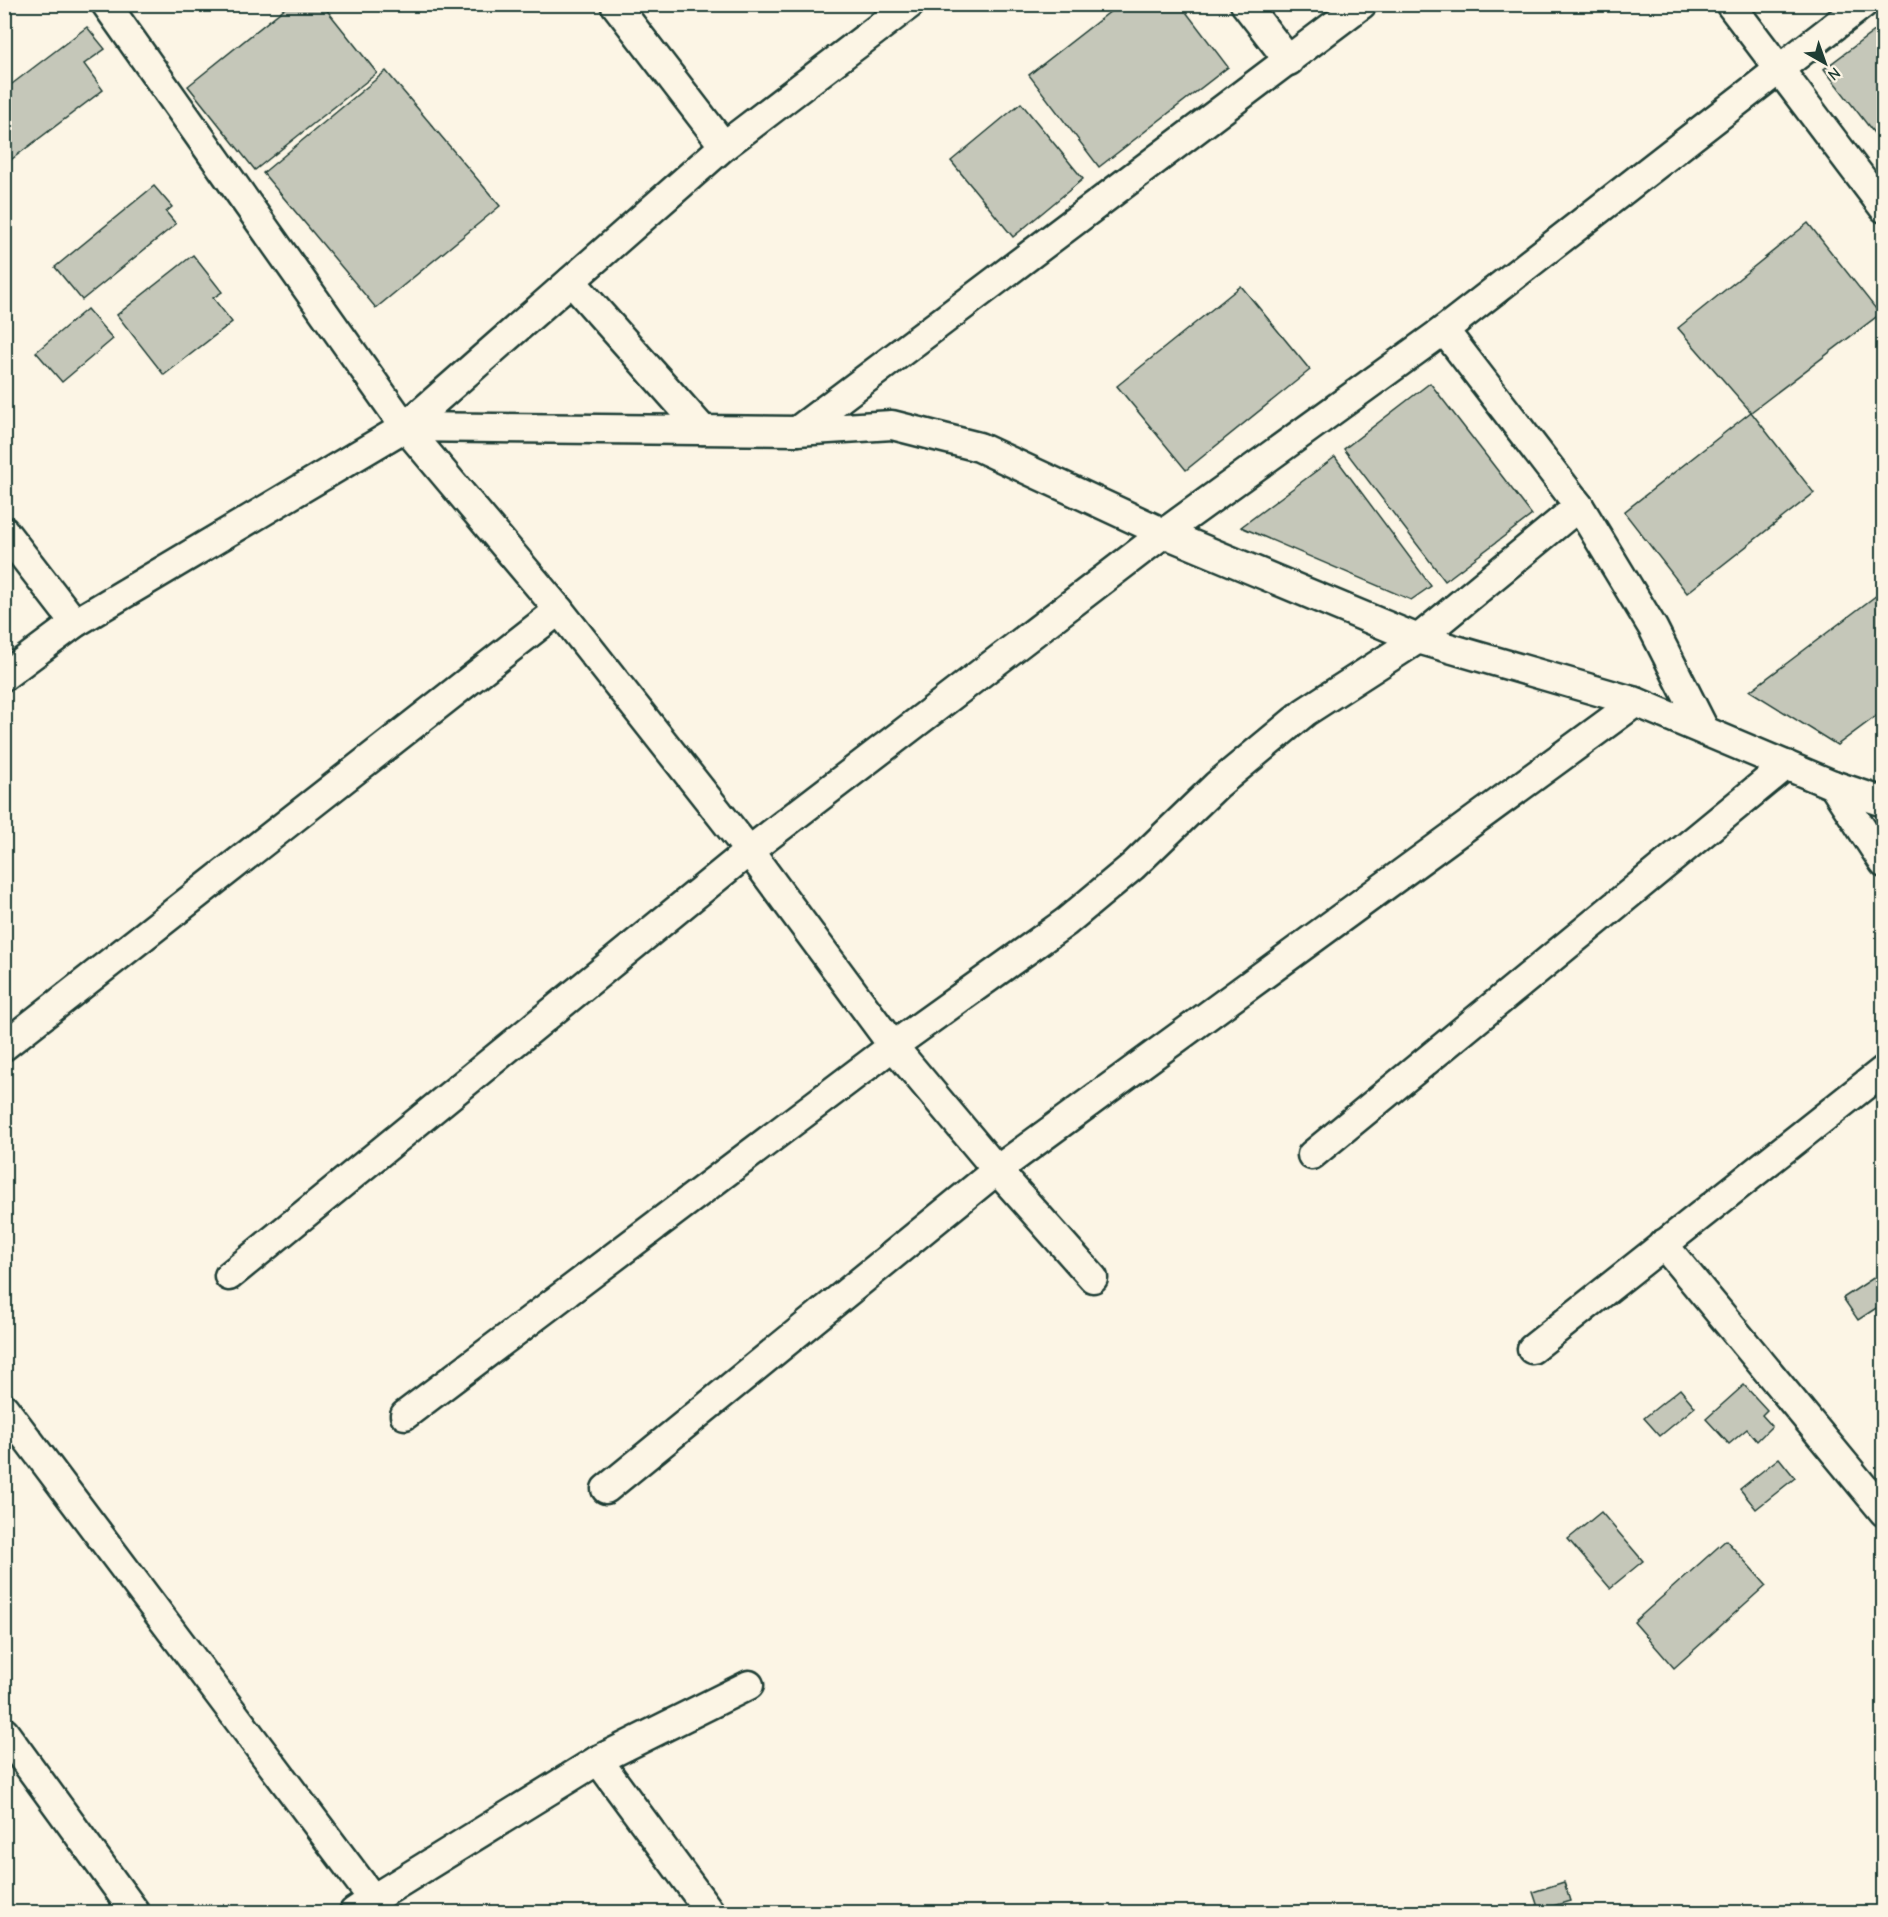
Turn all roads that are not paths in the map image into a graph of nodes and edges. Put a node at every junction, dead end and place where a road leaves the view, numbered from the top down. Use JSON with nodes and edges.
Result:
{"nodes":[{"id":1,"x":106,"y":4,"type":"edge"},
{"id":2,"x":615,"y":4,"type":"edge"},
{"id":3,"x":910,"y":4,"type":"edge"},
{"id":4,"x":1245,"y":4,"type":"edge"},
{"id":5,"x":1362,"y":4,"type":"edge"},
{"id":6,"x":1730,"y":4,"type":"edge"},
{"id":7,"x":1863,"y":4,"type":"edge"},
{"id":8,"x":1288,"y":61,"type":"junction"},
{"id":9,"x":1778,"y":70,"type":"junction"},
{"id":10,"x":724,"y":146,"type":"junction"},
{"id":11,"x":1884,"y":208,"type":"edge"},
{"id":12,"x":572,"y":281,"type":"junction"},
{"id":13,"x":1444,"y":330,"type":"junction"},
{"id":14,"x":405,"y":427,"type":"junction"},
{"id":15,"x":703,"y":430,"type":"junction"},
{"id":16,"x":797,"y":431,"type":"junction"},
{"id":17,"x":1579,"y":506,"type":"junction"},
{"id":18,"x":4,"y":531,"type":"edge"},
{"id":19,"x":1164,"y":532,"type":"junction"},
{"id":20,"x":559,"y":610,"type":"junction"},
{"id":21,"x":75,"y":623,"type":"junction"},
{"id":22,"x":1418,"y":639,"type":"junction"},
{"id":23,"x":4,"y":676,"type":"edge"},
{"id":24,"x":1636,"y":702,"type":"junction"},
{"id":25,"x":1705,"y":732,"type":"junction"},
{"id":26,"x":1786,"y":765,"type":"junction"},
{"id":27,"x":1833,"y":785,"type":"junction"},
{"id":28,"x":1884,"y":802,"type":"edge"},
{"id":29,"x":749,"y":851,"type":"junction"},
{"id":30,"x":1884,"y":863,"type":"edge"},
{"id":31,"x":4,"y":1046,"type":"edge"},
{"id":32,"x":893,"y":1046,"type":"junction"},
{"id":33,"x":1884,"y":1070,"type":"edge"},
{"id":34,"x":1312,"y":1155,"type":"dead end"},
{"id":35,"x":997,"y":1170,"type":"junction"},
{"id":36,"x":1663,"y":1244,"type":"junction"},
{"id":37,"x":229,"y":1276,"type":"dead end"},
{"id":38,"x":1093,"y":1278,"type":"dead end"},
{"id":39,"x":1532,"y":1349,"type":"dead end"},
{"id":40,"x":4,"y":1408,"type":"edge"},
{"id":41,"x":405,"y":1415,"type":"dead end"},
{"id":42,"x":606,"y":1490,"type":"dead end"},
{"id":43,"x":1884,"y":1512,"type":"edge"},
{"id":44,"x":748,"y":1685,"type":"dead end"},
{"id":45,"x":4,"y":1732,"type":"edge"},
{"id":46,"x":598,"y":1760,"type":"junction"},
{"id":47,"x":363,"y":1906,"type":"edge"},
{"id":48,"x":135,"y":1912,"type":"edge"},
{"id":49,"x":710,"y":1912,"type":"edge"}],
"edges":[{"from":1,"to":14,"type":"street"},
{"from":2,"to":10,"type":"street"},
{"from":3,"to":10,"type":"street"},
{"from":4,"to":8,"type":"street"},
{"from":5,"to":8,"type":"street"},
{"from":6,"to":9,"type":"street"},
{"from":7,"to":9,"type":"street"},
{"from":8,"to":16,"type":"street"},
{"from":9,"to":11,"type":"street"},
{"from":9,"to":13,"type":"street"},
{"from":10,"to":12,"type":"street"},
{"from":12,"to":14,"type":"street"},
{"from":12,"to":15,"type":"street"},
{"from":13,"to":17,"type":"street"},
{"from":13,"to":19,"type":"street"},
{"from":14,"to":15,"type":"street"},
{"from":14,"to":20,"type":"street"},
{"from":14,"to":21,"type":"street"},
{"from":15,"to":16,"type":"street"},
{"from":16,"to":19,"type":"street"},
{"from":17,"to":22,"type":"street"},
{"from":17,"to":25,"type":"street"},
{"from":18,"to":21,"type":"street"},
{"from":19,"to":22,"type":"street"},
{"from":19,"to":29,"type":"street"},
{"from":20,"to":29,"type":"street"},
{"from":20,"to":31,"type":"street"},
{"from":21,"to":23,"type":"street"},
{"from":22,"to":24,"type":"street"},
{"from":22,"to":32,"type":"street"},
{"from":24,"to":25,"type":"street"},
{"from":24,"to":35,"type":"street"},
{"from":25,"to":26,"type":"street"},
{"from":26,"to":27,"type":"street"},
{"from":26,"to":34,"type":"street"},
{"from":27,"to":28,"type":"street"},
{"from":27,"to":30,"type":"street"},
{"from":29,"to":32,"type":"street"},
{"from":29,"to":37,"type":"street"},
{"from":32,"to":35,"type":"street"},
{"from":32,"to":41,"type":"street"},
{"from":33,"to":36,"type":"street"},
{"from":35,"to":38,"type":"street"},
{"from":35,"to":42,"type":"street"},
{"from":36,"to":39,"type":"street"},
{"from":36,"to":43,"type":"street"},
{"from":40,"to":47,"type":"street"},
{"from":44,"to":46,"type":"street"},
{"from":45,"to":48,"type":"street"},
{"from":46,"to":47,"type":"street"},
{"from":46,"to":49,"type":"street"}]}
